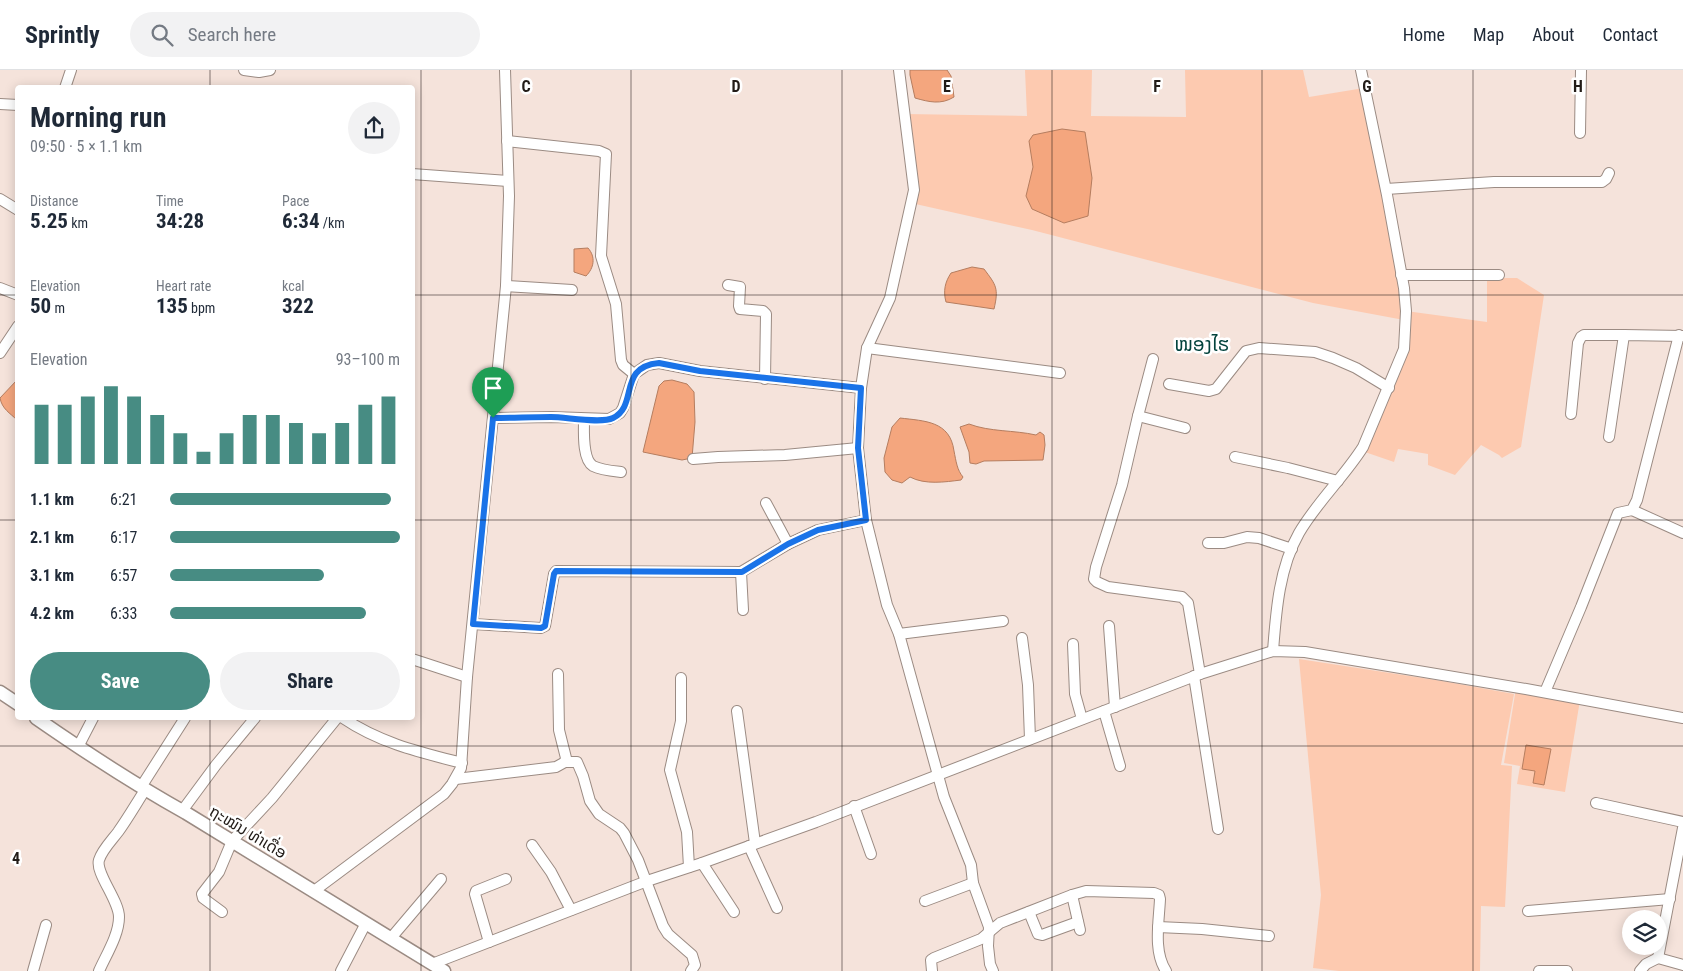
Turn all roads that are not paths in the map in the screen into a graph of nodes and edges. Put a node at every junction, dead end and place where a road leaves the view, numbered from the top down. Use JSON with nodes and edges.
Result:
{"nodes":[{"id":1,"x":71,"y":70,"type":"edge"},
{"id":2,"x":244,"y":70,"type":"edge"},
{"id":3,"x":270,"y":70,"type":"edge"},
{"id":4,"x":505,"y":70,"type":"edge"},
{"id":5,"x":899,"y":70,"type":"edge"},
{"id":6,"x":1361,"y":70,"type":"edge"},
{"id":7,"x":1581,"y":70,"type":"edge"},
{"id":8,"x":66,"y":85,"type":"edge"},
{"id":9,"x":0,"y":104,"type":"edge"},
{"id":10,"x":15,"y":105,"type":"edge"},
{"id":11,"x":1580,"y":134,"type":"dead end"},
{"id":12,"x":507,"y":141,"type":"junction"},
{"id":13,"x":1609,"y":173,"type":"dead end"},
{"id":14,"x":415,"y":174,"type":"edge"},
{"id":15,"x":508,"y":181,"type":"junction"},
{"id":16,"x":1386,"y":189,"type":"junction"},
{"id":17,"x":0,"y":199,"type":"edge"},
{"id":18,"x":15,"y":208,"type":"edge"},
{"id":19,"x":1401,"y":275,"type":"junction"},
{"id":20,"x":1499,"y":275,"type":"dead end"},
{"id":21,"x":728,"y":285,"type":"dead end"},
{"id":22,"x":506,"y":286,"type":"junction"},
{"id":23,"x":0,"y":288,"type":"edge"},
{"id":24,"x":572,"y":290,"type":"dead end"},
{"id":25,"x":15,"y":294,"type":"edge"},
{"id":26,"x":15,"y":331,"type":"edge"},
{"id":27,"x":1624,"y":335,"type":"junction"},
{"id":28,"x":1681,"y":336,"type":"edge"},
{"id":29,"x":867,"y":348,"type":"junction"},
{"id":30,"x":0,"y":354,"type":"edge"},
{"id":31,"x":1153,"y":359,"type":"dead end"},
{"id":32,"x":1060,"y":373,"type":"dead end"},
{"id":33,"x":634,"y":374,"type":"junction"},
{"id":34,"x":765,"y":379,"type":"junction"},
{"id":35,"x":1169,"y":384,"type":"dead end"},
{"id":36,"x":861,"y":388,"type":"junction"},
{"id":37,"x":1388,"y":388,"type":"junction"},
{"id":38,"x":1571,"y":414,"type":"dead end"},
{"id":39,"x":1138,"y":416,"type":"junction"},
{"id":40,"x":493,"y":418,"type":"junction"},
{"id":41,"x":584,"y":420,"type":"junction"},
{"id":42,"x":1185,"y":428,"type":"dead end"},
{"id":43,"x":1609,"y":437,"type":"dead end"},
{"id":44,"x":858,"y":448,"type":"junction"},
{"id":45,"x":1235,"y":457,"type":"dead end"},
{"id":46,"x":693,"y":459,"type":"dead end"},
{"id":47,"x":621,"y":472,"type":"dead end"},
{"id":48,"x":1338,"y":481,"type":"junction"},
{"id":49,"x":766,"y":502,"type":"dead end"},
{"id":50,"x":1632,"y":510,"type":"junction"},
{"id":51,"x":866,"y":520,"type":"junction"},
{"id":52,"x":1683,"y":533,"type":"edge"},
{"id":53,"x":1208,"y":543,"type":"dead end"},
{"id":54,"x":788,"y":544,"type":"junction"},
{"id":55,"x":1292,"y":549,"type":"junction"},
{"id":56,"x":742,"y":572,"type":"junction"},
{"id":57,"x":743,"y":610,"type":"dead end"},
{"id":58,"x":1003,"y":621,"type":"dead end"},
{"id":59,"x":473,"y":624,"type":"junction"},
{"id":60,"x":1109,"y":626,"type":"dead end"},
{"id":61,"x":899,"y":634,"type":"junction"},
{"id":62,"x":1022,"y":638,"type":"dead end"},
{"id":63,"x":1073,"y":644,"type":"dead end"},
{"id":64,"x":1273,"y":651,"type":"junction"},
{"id":65,"x":415,"y":660,"type":"edge"},
{"id":66,"x":558,"y":674,"type":"dead end"},
{"id":67,"x":1197,"y":675,"type":"junction"},
{"id":68,"x":467,"y":677,"type":"junction"},
{"id":69,"x":681,"y":678,"type":"dead end"},
{"id":70,"x":0,"y":692,"type":"edge"},
{"id":71,"x":1544,"y":692,"type":"junction"},
{"id":72,"x":15,"y":702,"type":"edge"},
{"id":73,"x":1115,"y":707,"type":"junction"},
{"id":74,"x":737,"y":711,"type":"dead end"},
{"id":75,"x":1104,"y":711,"type":"junction"},
{"id":76,"x":1683,"y":718,"type":"edge"},
{"id":77,"x":1082,"y":719,"type":"junction"},
{"id":78,"x":39,"y":720,"type":"edge"},
{"id":79,"x":92,"y":720,"type":"edge"},
{"id":80,"x":184,"y":720,"type":"edge"},
{"id":81,"x":253,"y":720,"type":"edge"},
{"id":82,"x":335,"y":720,"type":"edge"},
{"id":83,"x":346,"y":720,"type":"edge"},
{"id":84,"x":1030,"y":739,"type":"junction"},
{"id":85,"x":78,"y":747,"type":"junction"},
{"id":86,"x":565,"y":762,"type":"junction"},
{"id":87,"x":462,"y":763,"type":"junction"},
{"id":88,"x":1120,"y":766,"type":"dead end"},
{"id":89,"x":937,"y":774,"type":"junction"},
{"id":90,"x":456,"y":779,"type":"junction"},
{"id":91,"x":143,"y":788,"type":"junction"},
{"id":92,"x":1596,"y":803,"type":"dead end"},
{"id":93,"x":854,"y":806,"type":"junction"},
{"id":94,"x":182,"y":811,"type":"junction"},
{"id":95,"x":1683,"y":822,"type":"edge"},
{"id":96,"x":1683,"y":828,"type":"edge"},
{"id":97,"x":1218,"y":830,"type":"dead end"},
{"id":98,"x":232,"y":841,"type":"junction"},
{"id":99,"x":752,"y":844,"type":"junction"},
{"id":100,"x":532,"y":845,"type":"dead end"},
{"id":101,"x":871,"y":854,"type":"dead end"},
{"id":102,"x":702,"y":863,"type":"junction"},
{"id":103,"x":689,"y":867,"type":"junction"},
{"id":104,"x":441,"y":879,"type":"dead end"},
{"id":105,"x":506,"y":879,"type":"dead end"},
{"id":106,"x":647,"y":882,"type":"junction"},
{"id":107,"x":973,"y":883,"type":"junction"},
{"id":108,"x":314,"y":891,"type":"junction"},
{"id":109,"x":1072,"y":895,"type":"junction"},
{"id":110,"x":1670,"y":898,"type":"junction"},
{"id":111,"x":925,"y":900,"type":"dead end"},
{"id":112,"x":777,"y":908,"type":"dead end"},
{"id":113,"x":571,"y":910,"type":"junction"},
{"id":114,"x":1528,"y":911,"type":"dead end"},
{"id":115,"x":222,"y":912,"type":"dead end"},
{"id":116,"x":734,"y":912,"type":"dead end"},
{"id":117,"x":1028,"y":912,"type":"junction"},
{"id":118,"x":366,"y":923,"type":"junction"},
{"id":119,"x":46,"y":925,"type":"dead end"},
{"id":120,"x":1158,"y":926,"type":"junction"},
{"id":121,"x":989,"y":931,"type":"junction"},
{"id":122,"x":1269,"y":936,"type":"dead end"},
{"id":123,"x":391,"y":938,"type":"junction"},
{"id":124,"x":488,"y":942,"type":"junction"},
{"id":125,"x":1658,"y":958,"type":"junction"},
{"id":126,"x":432,"y":964,"type":"junction"},
{"id":127,"x":1683,"y":965,"type":"edge"},
{"id":128,"x":33,"y":971,"type":"edge"},
{"id":129,"x":99,"y":971,"type":"edge"},
{"id":130,"x":341,"y":971,"type":"edge"},
{"id":131,"x":444,"y":971,"type":"edge"},
{"id":132,"x":691,"y":971,"type":"edge"},
{"id":133,"x":932,"y":971,"type":"edge"},
{"id":134,"x":993,"y":971,"type":"edge"},
{"id":135,"x":1166,"y":971,"type":"edge"},
{"id":136,"x":1539,"y":971,"type":"edge"},
{"id":137,"x":1567,"y":971,"type":"edge"},
{"id":138,"x":1640,"y":971,"type":"edge"}],
"edges":[{"from":1,"to":8,"type":"street"},
{"from":2,"to":3,"type":"street"},
{"from":4,"to":12,"type":"street"},
{"from":5,"to":29,"type":"street"},
{"from":6,"to":16,"type":"street"},
{"from":7,"to":11,"type":"street"},
{"from":9,"to":10,"type":"street"},
{"from":12,"to":15,"type":"street"},
{"from":12,"to":33,"type":"street"},
{"from":13,"to":16,"type":"street"},
{"from":14,"to":15,"type":"street"},
{"from":15,"to":22,"type":"street"},
{"from":16,"to":19,"type":"street"},
{"from":17,"to":18,"type":"street"},
{"from":19,"to":20,"type":"street"},
{"from":19,"to":37,"type":"street"},
{"from":21,"to":34,"type":"street"},
{"from":22,"to":24,"type":"street"},
{"from":22,"to":40,"type":"street"},
{"from":23,"to":25,"type":"street"},
{"from":26,"to":30,"type":"street"},
{"from":27,"to":28,"type":"street"},
{"from":27,"to":38,"type":"street"},
{"from":27,"to":43,"type":"street"},
{"from":28,"to":50,"type":"street"},
{"from":29,"to":32,"type":"street"},
{"from":29,"to":36,"type":"street"},
{"from":31,"to":39,"type":"street"},
{"from":33,"to":34,"type":"street"},
{"from":33,"to":41,"type":"street"},
{"from":34,"to":36,"type":"street"},
{"from":35,"to":37,"type":"street"},
{"from":36,"to":44,"type":"street"},
{"from":37,"to":48,"type":"street"},
{"from":39,"to":42,"type":"street"},
{"from":39,"to":67,"type":"street"},
{"from":40,"to":41,"type":"street"},
{"from":40,"to":59,"type":"street"},
{"from":41,"to":47,"type":"street"},
{"from":44,"to":46,"type":"street"},
{"from":44,"to":51,"type":"street"},
{"from":45,"to":48,"type":"street"},
{"from":48,"to":55,"type":"street"},
{"from":49,"to":54,"type":"street"},
{"from":50,"to":52,"type":"street"},
{"from":50,"to":71,"type":"street"},
{"from":51,"to":54,"type":"street"},
{"from":51,"to":61,"type":"street"},
{"from":53,"to":55,"type":"street"},
{"from":54,"to":56,"type":"street"},
{"from":55,"to":64,"type":"street"},
{"from":56,"to":57,"type":"street"},
{"from":56,"to":59,"type":"street"},
{"from":58,"to":61,"type":"street"},
{"from":59,"to":68,"type":"street"},
{"from":60,"to":73,"type":"street"},
{"from":61,"to":89,"type":"street"},
{"from":62,"to":84,"type":"street"},
{"from":63,"to":77,"type":"street"},
{"from":64,"to":67,"type":"street"},
{"from":64,"to":71,"type":"street"},
{"from":65,"to":68,"type":"street"},
{"from":66,"to":86,"type":"street"},
{"from":67,"to":73,"type":"street"},
{"from":67,"to":97,"type":"street"},
{"from":68,"to":87,"type":"street"},
{"from":69,"to":103,"type":"street"},
{"from":70,"to":72,"type":"main road"},
{"from":71,"to":76,"type":"street"},
{"from":73,"to":75,"type":"street"},
{"from":74,"to":99,"type":"street"},
{"from":75,"to":77,"type":"street"},
{"from":75,"to":88,"type":"street"},
{"from":77,"to":84,"type":"street"},
{"from":78,"to":85,"type":"main road","name":"ຖະໝົນ ທ່າເດື່ອ"},
{"from":79,"to":85,"type":"street"},
{"from":80,"to":91,"type":"street"},
{"from":81,"to":94,"type":"street"},
{"from":82,"to":98,"type":"street"},
{"from":83,"to":87,"type":"street"},
{"from":84,"to":89,"type":"street"},
{"from":85,"to":91,"type":"main road","name":"ຖະໝົນ ທ່າເດື່ອ"},
{"from":86,"to":90,"type":"street"},
{"from":86,"to":106,"type":"street"},
{"from":87,"to":90,"type":"street"},
{"from":89,"to":93,"type":"street"},
{"from":89,"to":107,"type":"street"},
{"from":90,"to":108,"type":"street"},
{"from":91,"to":94,"type":"main road","name":"ຖະໝົນ ທ່າເດື່ອ"},
{"from":91,"to":129,"type":"street"},
{"from":92,"to":95,"type":"street"},
{"from":93,"to":99,"type":"street"},
{"from":93,"to":101,"type":"street"},
{"from":94,"to":98,"type":"main road","name":"ຖະໝົນ ທ່າເດື່ອ"},
{"from":96,"to":110,"type":"street"},
{"from":98,"to":108,"type":"main road","name":"ຖະໝົນ ທ່າເດື່ອ"},
{"from":98,"to":115,"type":"street"},
{"from":99,"to":102,"type":"street"},
{"from":99,"to":112,"type":"street"},
{"from":100,"to":113,"type":"street"},
{"from":102,"to":103,"type":"street"},
{"from":102,"to":116,"type":"street"},
{"from":103,"to":106,"type":"street"},
{"from":104,"to":123,"type":"street"},
{"from":105,"to":124,"type":"street"},
{"from":106,"to":113,"type":"street"},
{"from":106,"to":132,"type":"street"},
{"from":107,"to":111,"type":"street"},
{"from":107,"to":121,"type":"street"},
{"from":108,"to":118,"type":"main road","name":"ຖະໝົນ ທ່າເດື່ອ"},
{"from":109,"to":117,"type":"street"},
{"from":109,"to":117,"type":"street"},
{"from":109,"to":120,"type":"street"},
{"from":110,"to":114,"type":"street"},
{"from":110,"to":125,"type":"street"},
{"from":113,"to":124,"type":"street"},
{"from":117,"to":121,"type":"street"},
{"from":118,"to":123,"type":"main road","name":"ຖະໝົນ ທ່າເດື່ອ"},
{"from":118,"to":130,"type":"street"},
{"from":119,"to":128,"type":"street"},
{"from":120,"to":122,"type":"street"},
{"from":120,"to":135,"type":"street"},
{"from":121,"to":133,"type":"street"},
{"from":121,"to":134,"type":"street"},
{"from":123,"to":126,"type":"main road","name":"ຖະໝົນ ທ່າເດື່ອ"},
{"from":124,"to":126,"type":"street"},
{"from":125,"to":127,"type":"street"},
{"from":125,"to":138,"type":"street"},
{"from":126,"to":131,"type":"main road","name":"ຖະໝົນ ທ່າເດື່ອ"},
{"from":136,"to":137,"type":"street"}]}
